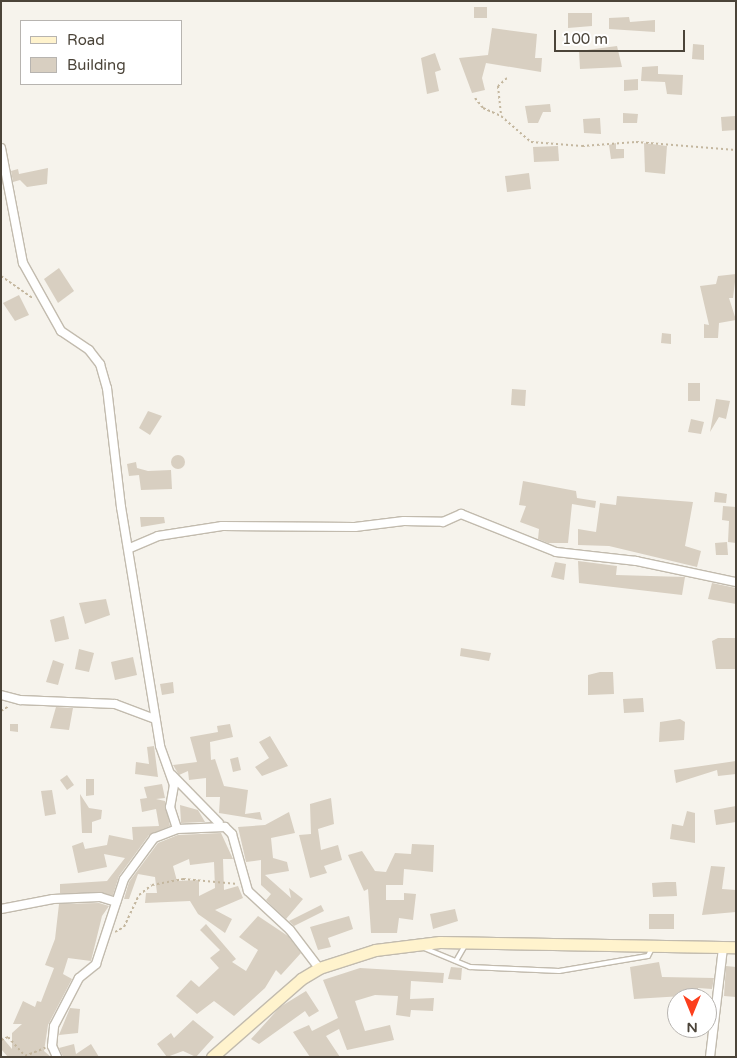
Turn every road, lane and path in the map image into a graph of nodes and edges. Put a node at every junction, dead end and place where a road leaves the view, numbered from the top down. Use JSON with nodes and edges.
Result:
{"nodes":[{"id":1,"x":507,"y":78,"type":"dead end"},
{"id":2,"x":475,"y":98,"type":"dead end"},
{"id":3,"x":502,"y":116,"type":"junction"},
{"id":4,"x":1,"y":148,"type":"edge"},
{"id":5,"x":736,"y":150,"type":"edge"},
{"id":6,"x":1,"y":276,"type":"edge"},
{"id":7,"x":45,"y":306,"type":"junction"},
{"id":8,"x":130,"y":548,"type":"junction"},
{"id":9,"x":736,"y":582,"type":"edge"},
{"id":10,"x":1,"y":695,"type":"edge"},
{"id":11,"x":155,"y":719,"type":"junction"},
{"id":12,"x":166,"y":765,"type":"junction"},
{"id":13,"x":219,"y":824,"type":"junction"},
{"id":14,"x":177,"y":829,"type":"junction"},
{"id":15,"x":248,"y":891,"type":"junction"},
{"id":16,"x":116,"y":902,"type":"junction"},
{"id":17,"x":1,"y":910,"type":"edge"},
{"id":18,"x":107,"y":932,"type":"junction"},
{"id":19,"x":467,"y":943,"type":"junction"},
{"id":20,"x":411,"y":944,"type":"junction"},
{"id":21,"x":653,"y":946,"type":"junction"},
{"id":22,"x":736,"y":947,"type":"edge"},
{"id":23,"x":723,"y":948,"type":"junction"},
{"id":24,"x":456,"y":961,"type":"junction"},
{"id":25,"x":320,"y":968,"type":"junction"},
{"id":26,"x":1,"y":1040,"type":"edge"},
{"id":27,"x":52,"y":1046,"type":"junction"},
{"id":28,"x":57,"y":1057,"type":"edge"},
{"id":29,"x":212,"y":1057,"type":"edge"},
{"id":30,"x":710,"y":1057,"type":"edge"}],
"edges":[{"from":1,"to":3,"type":"path"},
{"from":2,"to":3,"type":"path"},
{"from":3,"to":5,"type":"path"},
{"from":4,"to":7,"type":"street"},
{"from":6,"to":7,"type":"path"},
{"from":7,"to":8,"type":"street"},
{"from":8,"to":9,"type":"street"},
{"from":8,"to":11,"type":"street"},
{"from":10,"to":11,"type":"street"},
{"from":11,"to":12,"type":"street"},
{"from":12,"to":13,"type":"street"},
{"from":12,"to":14,"type":"street"},
{"from":13,"to":14,"type":"street"},
{"from":13,"to":15,"type":"street"},
{"from":14,"to":16,"type":"street"},
{"from":15,"to":18,"type":"path"},
{"from":15,"to":25,"type":"street"},
{"from":16,"to":17,"type":"street"},
{"from":16,"to":18,"type":"street"},
{"from":18,"to":27,"type":"street"},
{"from":19,"to":20,"type":"main road"},
{"from":19,"to":21,"type":"main road"},
{"from":19,"to":24,"type":"lane"},
{"from":20,"to":24,"type":"lane"},
{"from":20,"to":25,"type":"main road"},
{"from":21,"to":23,"type":"main road"},
{"from":21,"to":24,"type":"lane"},
{"from":22,"to":23,"type":"main road"},
{"from":23,"to":30,"type":"street"},
{"from":25,"to":29,"type":"main road"},
{"from":26,"to":27,"type":"path"},
{"from":27,"to":28,"type":"street"}]}
